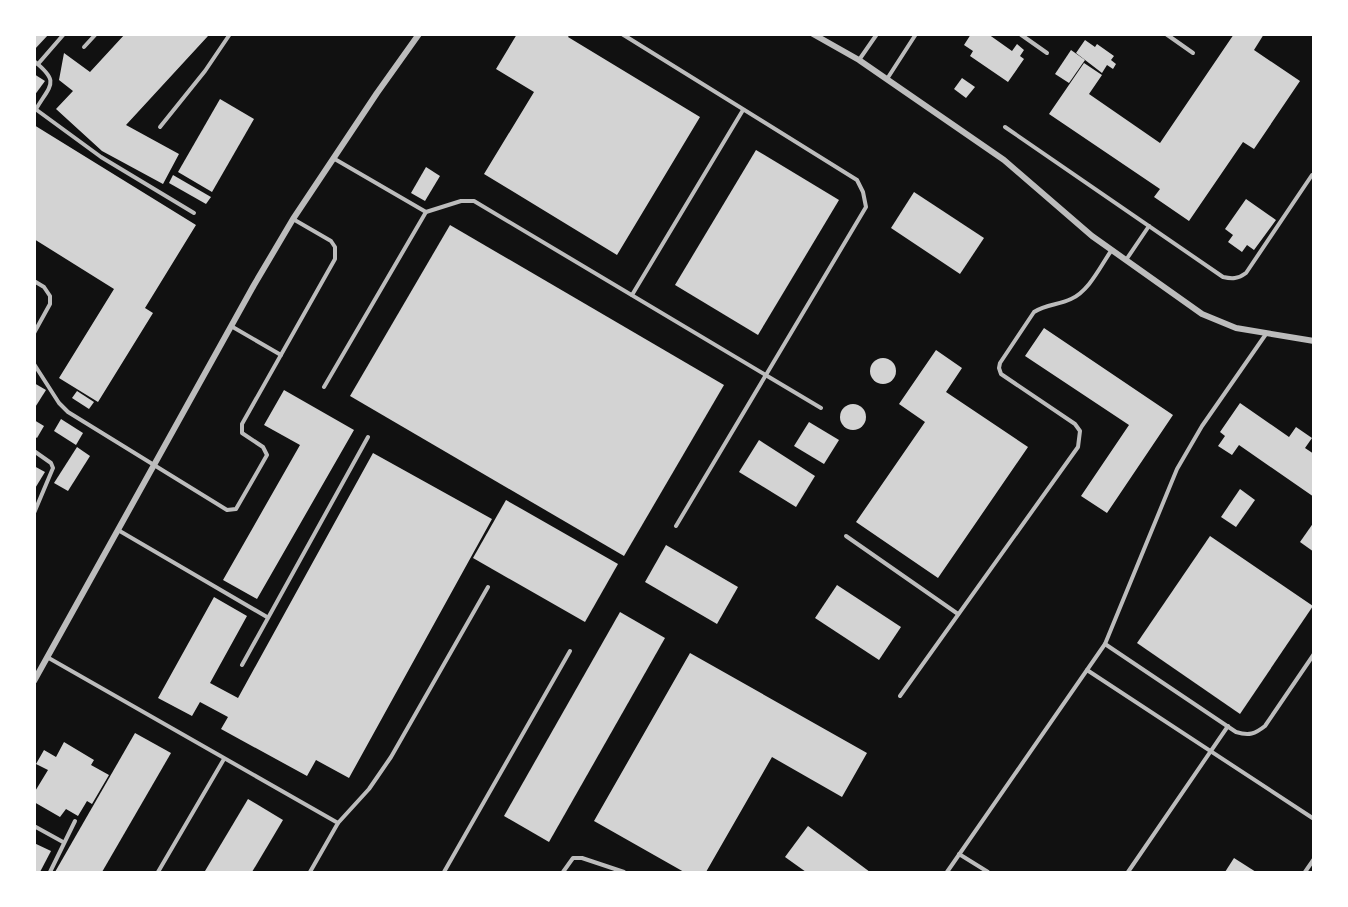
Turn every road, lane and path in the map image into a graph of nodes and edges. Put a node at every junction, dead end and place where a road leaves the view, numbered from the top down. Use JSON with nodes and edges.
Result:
{"nodes":[{"id":1,"x":64,"y":34,"type":"edge"},
{"id":2,"x":96,"y":34,"type":"edge"},
{"id":3,"x":419,"y":34,"type":"edge"},
{"id":4,"x":622,"y":34,"type":"edge"},
{"id":5,"x":813,"y":34,"type":"edge"},
{"id":6,"x":877,"y":34,"type":"edge"},
{"id":7,"x":916,"y":34,"type":"edge"},
{"id":8,"x":1020,"y":34,"type":"edge"},
{"id":9,"x":1166,"y":34,"type":"edge"},
{"id":10,"x":230,"y":35,"type":"edge"},
{"id":11,"x":84,"y":47,"type":"dead end"},
{"id":12,"x":1047,"y":53,"type":"dead end"},
{"id":13,"x":1193,"y":53,"type":"dead end"},
{"id":14,"x":859,"y":60,"type":"junction"},
{"id":15,"x":36,"y":62,"type":"edge"},
{"id":16,"x":887,"y":79,"type":"junction"},
{"id":17,"x":35,"y":109,"type":"edge"},
{"id":18,"x":743,"y":110,"type":"junction"},
{"id":19,"x":160,"y":127,"type":"dead end"},
{"id":20,"x":1005,"y":127,"type":"dead end"},
{"id":21,"x":333,"y":158,"type":"junction"},
{"id":22,"x":1312,"y":175,"type":"edge"},
{"id":23,"x":426,"y":212,"type":"junction"},
{"id":24,"x":194,"y":213,"type":"dead end"},
{"id":25,"x":293,"y":219,"type":"junction"},
{"id":26,"x":1149,"y":226,"type":"junction"},
{"id":27,"x":1111,"y":251,"type":"junction"},
{"id":28,"x":1126,"y":261,"type":"junction"},
{"id":29,"x":34,"y":281,"type":"edge"},
{"id":30,"x":633,"y":295,"type":"junction"},
{"id":31,"x":231,"y":326,"type":"junction"},
{"id":32,"x":34,"y":333,"type":"edge"},
{"id":33,"x":1266,"y":334,"type":"junction"},
{"id":34,"x":1314,"y":340,"type":"edge"},
{"id":35,"x":281,"y":355,"type":"junction"},
{"id":36,"x":34,"y":364,"type":"edge"},
{"id":37,"x":766,"y":375,"type":"junction"},
{"id":38,"x":324,"y":387,"type":"dead end"},
{"id":39,"x":821,"y":408,"type":"dead end"},
{"id":40,"x":368,"y":437,"type":"dead end"},
{"id":41,"x":34,"y":451,"type":"edge"},
{"id":42,"x":153,"y":466,"type":"junction"},
{"id":43,"x":34,"y":513,"type":"edge"},
{"id":44,"x":676,"y":526,"type":"dead end"},
{"id":45,"x":118,"y":530,"type":"junction"},
{"id":46,"x":846,"y":536,"type":"dead end"},
{"id":47,"x":488,"y":586,"type":"dead end"},
{"id":48,"x":958,"y":614,"type":"junction"},
{"id":49,"x":268,"y":617,"type":"junction"},
{"id":50,"x":1105,"y":644,"type":"junction"},
{"id":51,"x":570,"y":651,"type":"dead end"},
{"id":52,"x":1314,"y":654,"type":"edge"},
{"id":53,"x":47,"y":657,"type":"junction"},
{"id":54,"x":242,"y":665,"type":"dead end"},
{"id":55,"x":1088,"y":670,"type":"junction"},
{"id":56,"x":34,"y":681,"type":"edge"},
{"id":57,"x":900,"y":696,"type":"dead end"},
{"id":58,"x":1228,"y":726,"type":"junction"},
{"id":59,"x":1211,"y":751,"type":"junction"},
{"id":60,"x":224,"y":759,"type":"junction"},
{"id":61,"x":1314,"y":819,"type":"edge"},
{"id":62,"x":75,"y":821,"type":"dead end"},
{"id":63,"x":338,"y":824,"type":"junction"},
{"id":64,"x":34,"y":826,"type":"edge"},
{"id":65,"x":63,"y":842,"type":"junction"},
{"id":66,"x":960,"y":854,"type":"junction"},
{"id":67,"x":1314,"y":859,"type":"edge"},
{"id":68,"x":50,"y":873,"type":"edge"},
{"id":69,"x":158,"y":873,"type":"edge"},
{"id":70,"x":310,"y":873,"type":"edge"},
{"id":71,"x":444,"y":873,"type":"edge"},
{"id":72,"x":562,"y":873,"type":"edge"},
{"id":73,"x":624,"y":873,"type":"edge"},
{"id":74,"x":947,"y":873,"type":"edge"},
{"id":75,"x":988,"y":873,"type":"edge"},
{"id":76,"x":1128,"y":873,"type":"edge"},
{"id":77,"x":1305,"y":873,"type":"edge"}],
"edges":[{"from":1,"to":15,"type":"lane"},
{"from":2,"to":11,"type":"lane"},
{"from":3,"to":21,"type":"street"},
{"from":4,"to":18,"type":"lane"},
{"from":5,"to":14,"type":"street"},
{"from":6,"to":14,"type":"lane"},
{"from":7,"to":16,"type":"lane"},
{"from":8,"to":12,"type":"lane"},
{"from":9,"to":13,"type":"lane"},
{"from":10,"to":19,"type":"lane"},
{"from":14,"to":16,"type":"street"},
{"from":15,"to":17,"type":"lane"},
{"from":16,"to":27,"type":"street"},
{"from":17,"to":24,"type":"lane"},
{"from":18,"to":30,"type":"lane"},
{"from":18,"to":37,"type":"lane"},
{"from":20,"to":26,"type":"lane"},
{"from":21,"to":23,"type":"lane"},
{"from":21,"to":25,"type":"street"},
{"from":22,"to":26,"type":"lane"},
{"from":23,"to":30,"type":"lane"},
{"from":23,"to":38,"type":"lane"},
{"from":25,"to":31,"type":"street"},
{"from":25,"to":35,"type":"lane"},
{"from":26,"to":28,"type":"lane"},
{"from":27,"to":28,"type":"street"},
{"from":27,"to":48,"type":"lane"},
{"from":28,"to":33,"type":"street"},
{"from":29,"to":32,"type":"lane"},
{"from":30,"to":37,"type":"lane"},
{"from":31,"to":35,"type":"lane"},
{"from":31,"to":42,"type":"street"},
{"from":33,"to":34,"type":"street"},
{"from":33,"to":50,"type":"lane"},
{"from":35,"to":42,"type":"lane"},
{"from":36,"to":42,"type":"lane"},
{"from":37,"to":39,"type":"lane"},
{"from":37,"to":44,"type":"lane"},
{"from":40,"to":49,"type":"lane"},
{"from":41,"to":43,"type":"lane"},
{"from":42,"to":45,"type":"street"},
{"from":45,"to":49,"type":"lane"},
{"from":45,"to":53,"type":"street"},
{"from":46,"to":48,"type":"lane"},
{"from":47,"to":63,"type":"lane"},
{"from":48,"to":57,"type":"lane"},
{"from":49,"to":54,"type":"lane"},
{"from":50,"to":55,"type":"lane"},
{"from":50,"to":58,"type":"lane"},
{"from":51,"to":71,"type":"lane"},
{"from":52,"to":58,"type":"lane"},
{"from":53,"to":56,"type":"street"},
{"from":53,"to":60,"type":"lane"},
{"from":55,"to":59,"type":"lane"},
{"from":55,"to":66,"type":"lane"},
{"from":58,"to":59,"type":"lane"},
{"from":59,"to":61,"type":"lane"},
{"from":59,"to":76,"type":"lane"},
{"from":60,"to":63,"type":"lane"},
{"from":60,"to":69,"type":"lane"},
{"from":62,"to":65,"type":"lane"},
{"from":63,"to":70,"type":"lane"},
{"from":64,"to":65,"type":"lane"},
{"from":65,"to":68,"type":"lane"},
{"from":66,"to":74,"type":"lane"},
{"from":66,"to":75,"type":"lane"},
{"from":67,"to":77,"type":"lane"},
{"from":72,"to":73,"type":"lane"}]}
